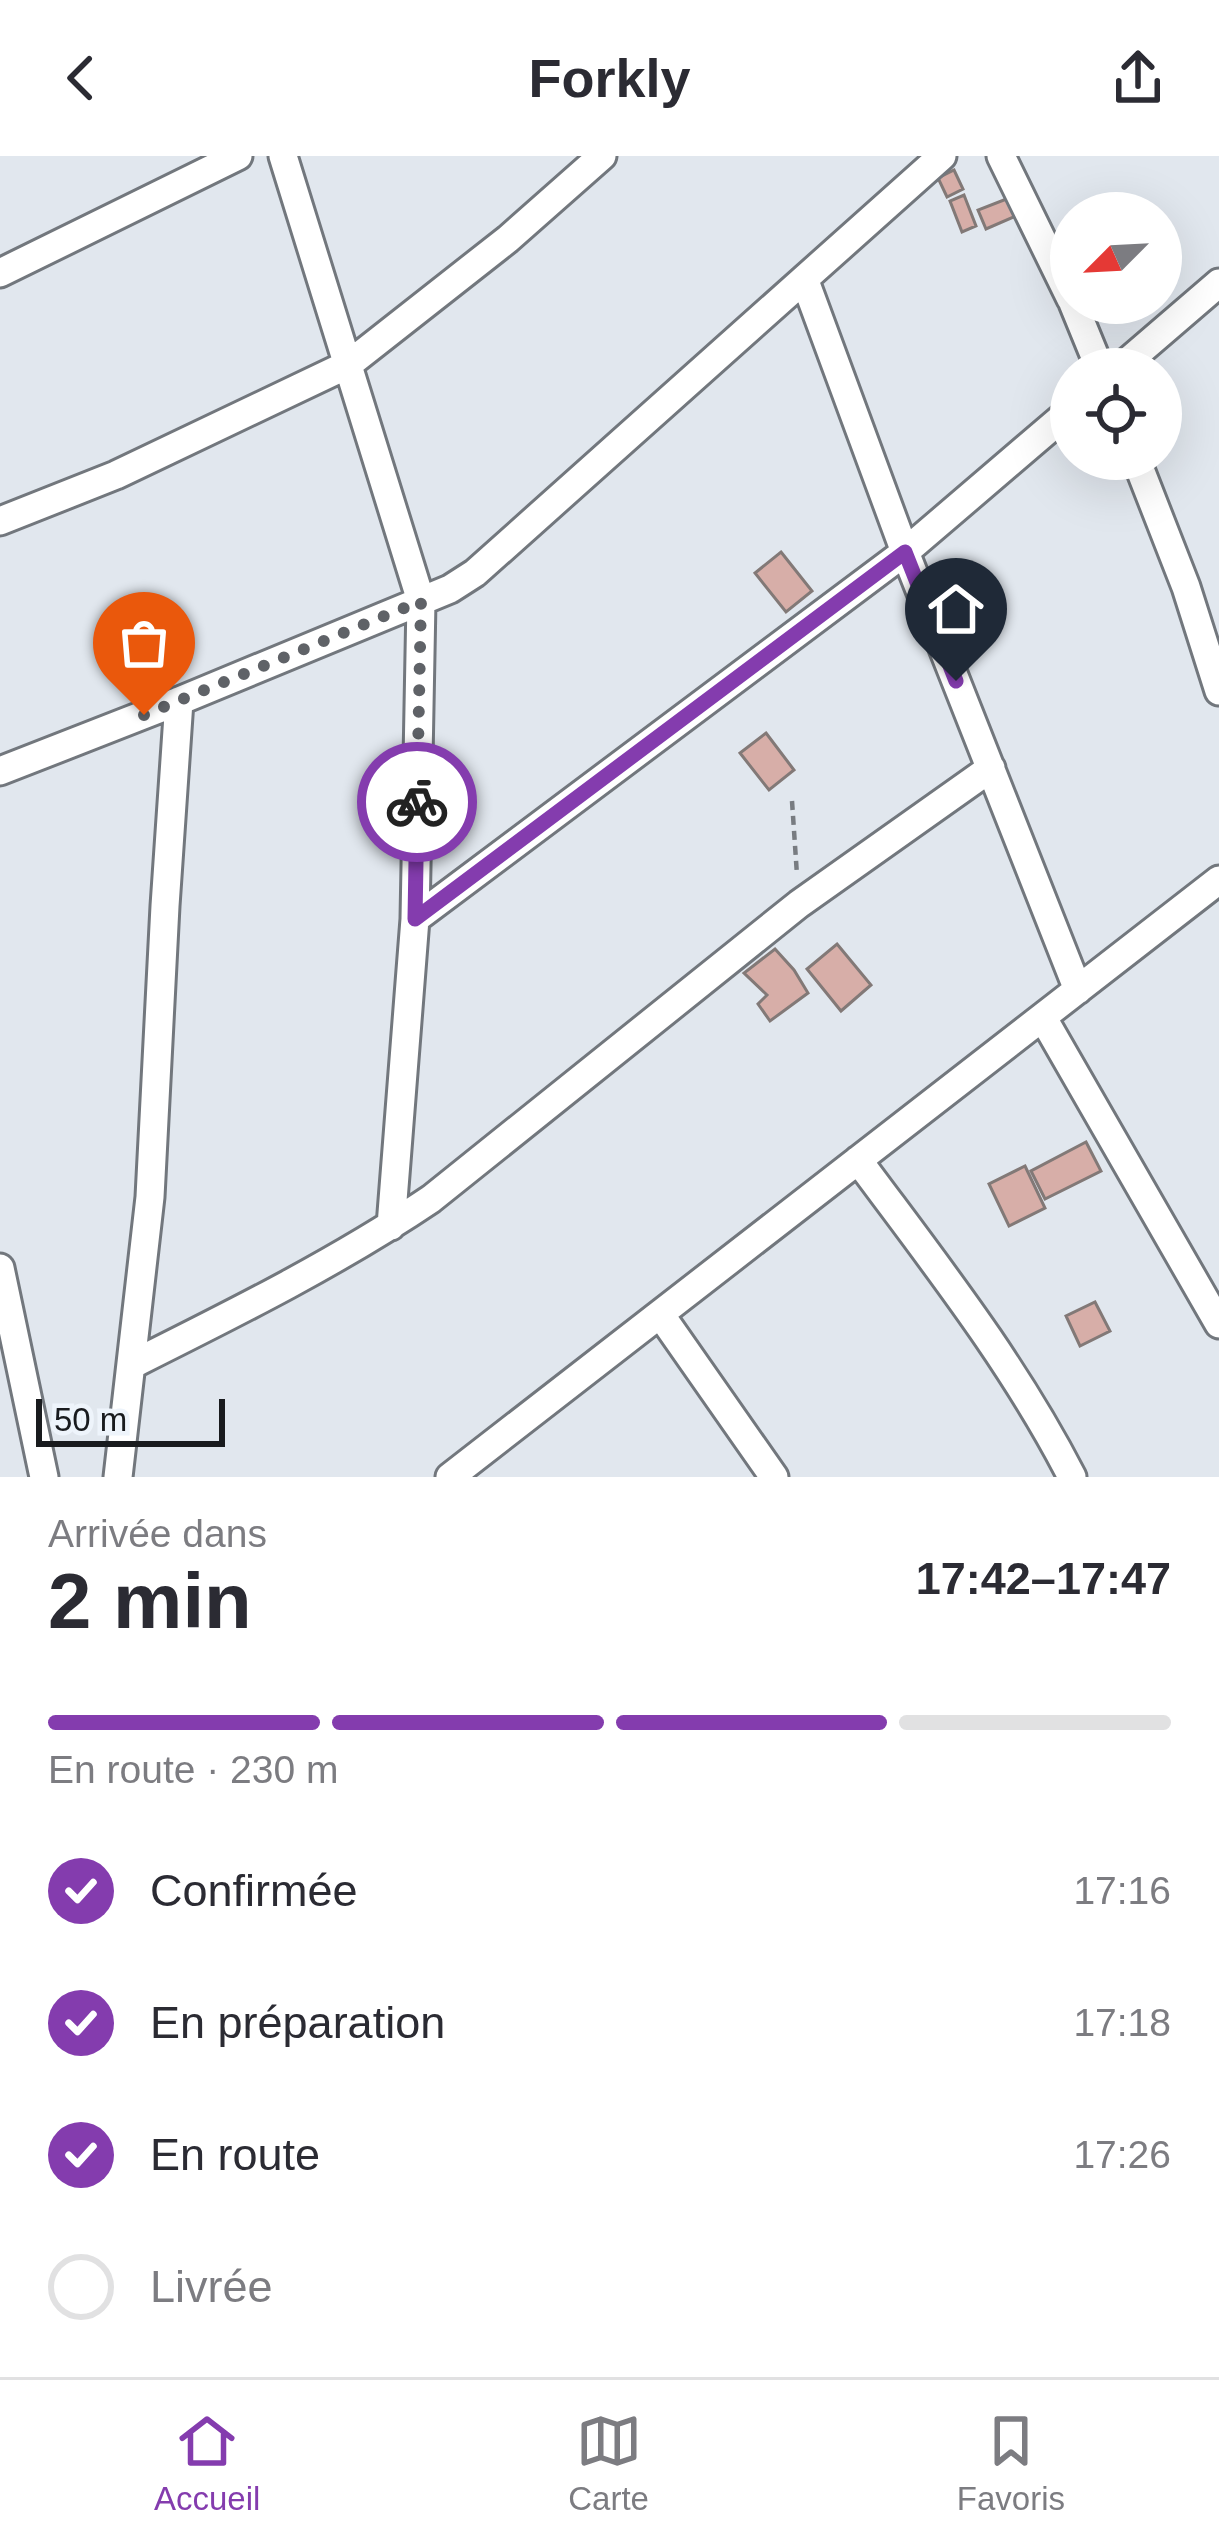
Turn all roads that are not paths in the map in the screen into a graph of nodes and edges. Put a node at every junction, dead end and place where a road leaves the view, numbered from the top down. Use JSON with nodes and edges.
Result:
{"nodes":[{"id":1,"x":238,"y":156,"type":"edge"},
{"id":2,"x":284,"y":156,"type":"edge"},
{"id":3,"x":602,"y":156,"type":"edge"},
{"id":4,"x":942,"y":156,"type":"edge"},
{"id":5,"x":1001,"y":156,"type":"edge"},
{"id":6,"x":1050,"y":256,"type":"edge"},
{"id":7,"x":0,"y":273,"type":"edge"},
{"id":8,"x":805,"y":281,"type":"junction"},
{"id":9,"x":1219,"y":283,"type":"edge"},
{"id":10,"x":1143,"y":348,"type":"edge"},
{"id":11,"x":349,"y":364,"type":"junction"},
{"id":12,"x":1050,"y":428,"type":"edge"},
{"id":13,"x":1144,"y":480,"type":"edge"},
{"id":14,"x":0,"y":521,"type":"edge"},
{"id":15,"x":905,"y":552,"type":"junction"},
{"id":16,"x":421,"y":601,"type":"junction"},
{"id":17,"x":1219,"y":691,"type":"edge"},
{"id":18,"x":179,"y":701,"type":"junction"},
{"id":19,"x":991,"y":768,"type":"junction"},
{"id":20,"x":0,"y":771,"type":"edge"},
{"id":21,"x":1219,"y":880,"type":"edge"},
{"id":22,"x":415,"y":919,"type":"junction"},
{"id":23,"x":1078,"y":990,"type":"junction"},
{"id":24,"x":1042,"y":1018,"type":"junction"},
{"id":25,"x":858,"y":1160,"type":"junction"},
{"id":26,"x":391,"y":1226,"type":"junction"},
{"id":27,"x":0,"y":1268,"type":"edge"},
{"id":28,"x":659,"y":1314,"type":"junction"},
{"id":29,"x":1219,"y":1324,"type":"edge"},
{"id":30,"x":131,"y":1365,"type":"junction"},
{"id":31,"x":44,"y":1477,"type":"edge"},
{"id":32,"x":118,"y":1477,"type":"edge"},
{"id":33,"x":450,"y":1477,"type":"edge"},
{"id":34,"x":774,"y":1477,"type":"edge"},
{"id":35,"x":1072,"y":1477,"type":"edge"}],
"edges":[{"from":1,"to":7,"type":"street"},
{"from":2,"to":11,"type":"street"},
{"from":3,"to":11,"type":"street"},
{"from":4,"to":8,"type":"street"},
{"from":5,"to":6,"type":"street"},
{"from":8,"to":15,"type":"street"},
{"from":8,"to":16,"type":"street"},
{"from":9,"to":10,"type":"street"},
{"from":11,"to":14,"type":"street"},
{"from":11,"to":16,"type":"street"},
{"from":12,"to":15,"type":"street"},
{"from":13,"to":17,"type":"street"},
{"from":15,"to":19,"type":"street"},
{"from":15,"to":22,"type":"street"},
{"from":16,"to":18,"type":"street"},
{"from":16,"to":22,"type":"street"},
{"from":18,"to":20,"type":"street"},
{"from":18,"to":30,"type":"street"},
{"from":19,"to":23,"type":"street"},
{"from":19,"to":26,"type":"street"},
{"from":21,"to":23,"type":"street"},
{"from":22,"to":26,"type":"street"},
{"from":23,"to":24,"type":"street"},
{"from":24,"to":25,"type":"street"},
{"from":24,"to":29,"type":"street"},
{"from":25,"to":28,"type":"street"},
{"from":25,"to":35,"type":"street"},
{"from":26,"to":30,"type":"street"},
{"from":27,"to":31,"type":"street"},
{"from":28,"to":33,"type":"street"},
{"from":28,"to":34,"type":"street"},
{"from":30,"to":32,"type":"street"}]}
